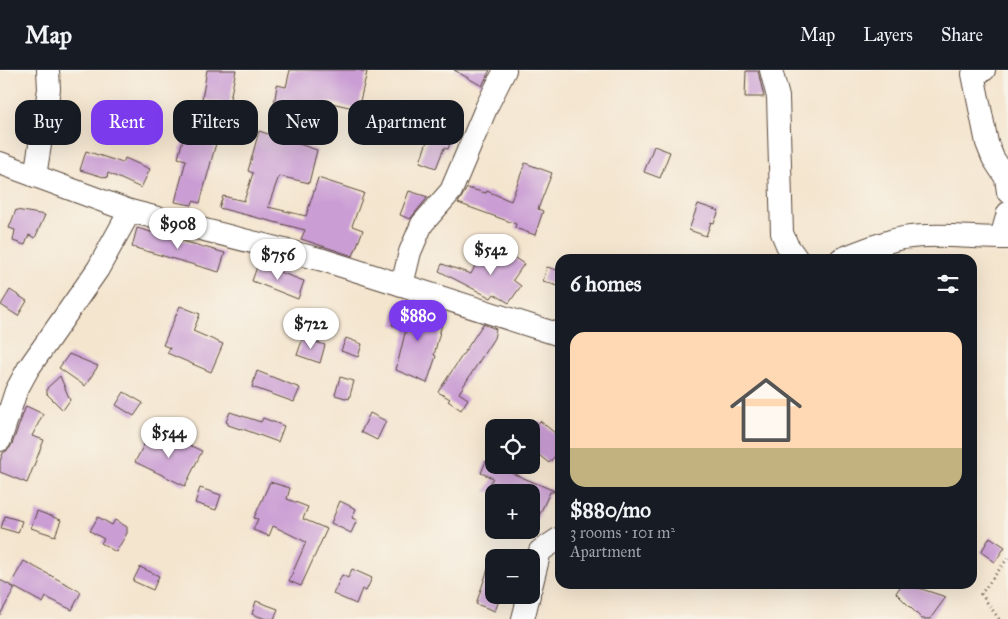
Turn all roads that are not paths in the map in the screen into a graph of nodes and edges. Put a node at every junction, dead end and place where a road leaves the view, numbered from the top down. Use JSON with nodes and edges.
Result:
{"nodes":[{"id":1,"x":48,"y":70,"type":"edge"},
{"id":2,"x":505,"y":70,"type":"edge"},
{"id":3,"x":771,"y":70,"type":"edge"},
{"id":4,"x":976,"y":71,"type":"edge"},
{"id":5,"x":0,"y":163,"type":"edge"},
{"id":6,"x":35,"y":176,"type":"junction"},
{"id":7,"x":1008,"y":192,"type":"edge"},
{"id":8,"x":130,"y":211,"type":"junction"},
{"id":9,"x":1008,"y":213,"type":"edge"},
{"id":10,"x":1004,"y":238,"type":"edge"},
{"id":11,"x":793,"y":254,"type":"edge"},
{"id":12,"x":854,"y":254,"type":"edge"},
{"id":13,"x":402,"y":285,"type":"junction"},
{"id":14,"x":555,"y":333,"type":"edge"},
{"id":15,"x":0,"y":440,"type":"edge"},
{"id":16,"x":555,"y":541,"type":"edge"},
{"id":17,"x":540,"y":551,"type":"edge"},
{"id":18,"x":526,"y":604,"type":"edge"},
{"id":19,"x":522,"y":619,"type":"edge"}],
"edges":[{"from":1,"to":6,"type":"street"},
{"from":2,"to":13,"type":"street"},
{"from":3,"to":11,"type":"street"},
{"from":4,"to":7,"type":"street"},
{"from":5,"to":6,"type":"street"},
{"from":6,"to":8,"type":"street"},
{"from":8,"to":13,"type":"street"},
{"from":8,"to":15,"type":"street"},
{"from":9,"to":10,"type":"street"},
{"from":10,"to":12,"type":"street"},
{"from":13,"to":14,"type":"street"},
{"from":16,"to":17,"type":"street"},
{"from":18,"to":19,"type":"street"}]}
